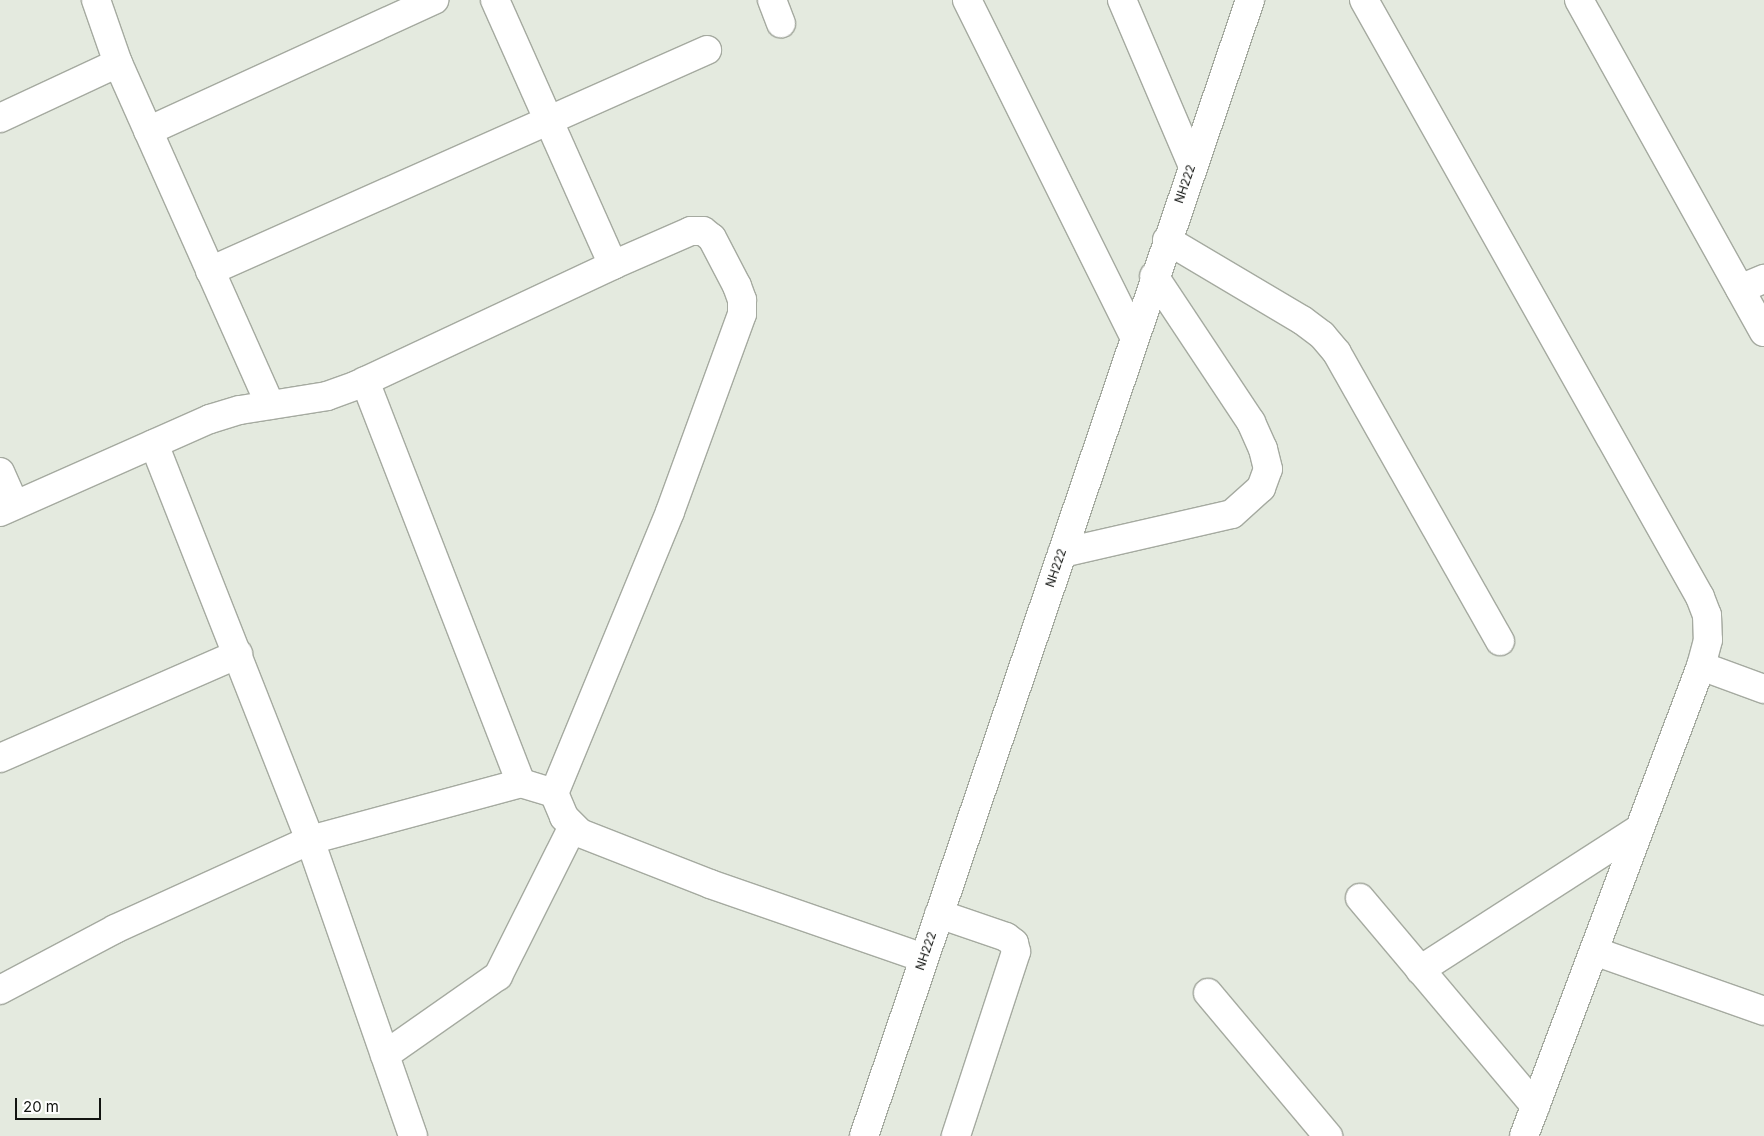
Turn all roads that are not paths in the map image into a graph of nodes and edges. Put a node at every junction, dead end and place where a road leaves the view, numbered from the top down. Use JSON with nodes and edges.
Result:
{"nodes":[{"id":1,"x":96,"y":0,"type":"edge"},
{"id":2,"x":434,"y":0,"type":"edge"},
{"id":3,"x":495,"y":0,"type":"edge"},
{"id":4,"x":967,"y":0,"type":"edge"},
{"id":5,"x":1122,"y":0,"type":"edge"},
{"id":6,"x":1250,"y":0,"type":"edge"},
{"id":7,"x":1364,"y":0,"type":"edge"},
{"id":8,"x":1579,"y":0,"type":"edge"},
{"id":9,"x":706,"y":50,"type":"dead end"},
{"id":10,"x":118,"y":63,"type":"junction"},
{"id":11,"x":0,"y":118,"type":"edge"},
{"id":12,"x":549,"y":122,"type":"junction"},
{"id":13,"x":148,"y":131,"type":"junction"},
{"id":14,"x":1192,"y":164,"type":"junction"},
{"id":15,"x":1167,"y":240,"type":"junction"},
{"id":16,"x":613,"y":265,"type":"junction"},
{"id":17,"x":210,"y":271,"type":"junction"},
{"id":18,"x":1154,"y":276,"type":"junction"},
{"id":19,"x":1752,"y":284,"type":"edge"},
{"id":20,"x":1764,"y":332,"type":"edge"},
{"id":21,"x":1134,"y":336,"type":"junction"},
{"id":22,"x":365,"y":381,"type":"junction"},
{"id":23,"x":270,"y":405,"type":"junction"},
{"id":24,"x":154,"y":444,"type":"junction"},
{"id":25,"x":0,"y":472,"type":"edge"},
{"id":26,"x":8,"y":509,"type":"edge"},
{"id":27,"x":1062,"y":553,"type":"junction"},
{"id":28,"x":1500,"y":641,"type":"dead end"},
{"id":29,"x":238,"y":654,"type":"junction"},
{"id":30,"x":1701,"y":666,"type":"junction"},
{"id":31,"x":1764,"y":689,"type":"edge"},
{"id":32,"x":0,"y":758,"type":"edge"},
{"id":33,"x":521,"y":783,"type":"junction"},
{"id":34,"x":554,"y":793,"type":"junction"},
{"id":35,"x":572,"y":828,"type":"junction"},
{"id":36,"x":1637,"y":830,"type":"junction"},
{"id":37,"x":310,"y":840,"type":"junction"},
{"id":38,"x":1360,"y":898,"type":"dead end"},
{"id":39,"x":939,"y":914,"type":"junction"},
{"id":40,"x":1594,"y":951,"type":"junction"},
{"id":41,"x":924,"y":958,"type":"junction"},
{"id":42,"x":1420,"y":970,"type":"junction"},
{"id":43,"x":0,"y":990,"type":"edge"},
{"id":44,"x":1208,"y":993,"type":"dead end"},
{"id":45,"x":1764,"y":1011,"type":"edge"},
{"id":46,"x":385,"y":1055,"type":"junction"},
{"id":47,"x":1535,"y":1106,"type":"junction"},
{"id":48,"x":413,"y":1136,"type":"edge"},
{"id":49,"x":864,"y":1136,"type":"edge"},
{"id":50,"x":956,"y":1136,"type":"edge"},
{"id":51,"x":1328,"y":1136,"type":"edge"},
{"id":52,"x":1524,"y":1136,"type":"edge"}],
"edges":[{"from":1,"to":10,"type":"street"},
{"from":2,"to":13,"type":"street"},
{"from":3,"to":12,"type":"street"},
{"from":4,"to":21,"type":"street"},
{"from":5,"to":14,"type":"street"},
{"from":6,"to":14,"type":"street","name":"NH222"},
{"from":7,"to":30,"type":"street"},
{"from":8,"to":19,"type":"street"},
{"from":9,"to":12,"type":"street"},
{"from":10,"to":11,"type":"street"},
{"from":10,"to":13,"type":"street"},
{"from":12,"to":16,"type":"street"},
{"from":12,"to":17,"type":"street"},
{"from":13,"to":17,"type":"street"},
{"from":14,"to":15,"type":"street","name":"NH222"},
{"from":15,"to":18,"type":"street","name":"NH222"},
{"from":15,"to":28,"type":"street"},
{"from":16,"to":22,"type":"street"},
{"from":16,"to":34,"type":"street"},
{"from":17,"to":23,"type":"street"},
{"from":18,"to":21,"type":"street","name":"NH222"},
{"from":18,"to":27,"type":"street"},
{"from":19,"to":20,"type":"street"},
{"from":21,"to":27,"type":"street","name":"NH222"},
{"from":22,"to":23,"type":"street"},
{"from":22,"to":33,"type":"street"},
{"from":23,"to":24,"type":"street"},
{"from":24,"to":26,"type":"street"},
{"from":24,"to":29,"type":"street"},
{"from":25,"to":26,"type":"street"},
{"from":27,"to":39,"type":"street","name":"NH222"},
{"from":29,"to":32,"type":"street"},
{"from":29,"to":37,"type":"street"},
{"from":30,"to":31,"type":"street"},
{"from":30,"to":36,"type":"street"},
{"from":33,"to":34,"type":"street"},
{"from":33,"to":37,"type":"street"},
{"from":34,"to":35,"type":"street"},
{"from":35,"to":41,"type":"street"},
{"from":35,"to":46,"type":"street"},
{"from":36,"to":40,"type":"street"},
{"from":36,"to":42,"type":"street"},
{"from":37,"to":43,"type":"street"},
{"from":37,"to":46,"type":"street"},
{"from":38,"to":42,"type":"street"},
{"from":39,"to":41,"type":"street","name":"NH222"},
{"from":39,"to":50,"type":"street"},
{"from":40,"to":45,"type":"street"},
{"from":40,"to":47,"type":"street"},
{"from":41,"to":49,"type":"street","name":"NH222"},
{"from":42,"to":47,"type":"street"},
{"from":44,"to":51,"type":"street"},
{"from":46,"to":48,"type":"street"},
{"from":47,"to":52,"type":"street"}]}
